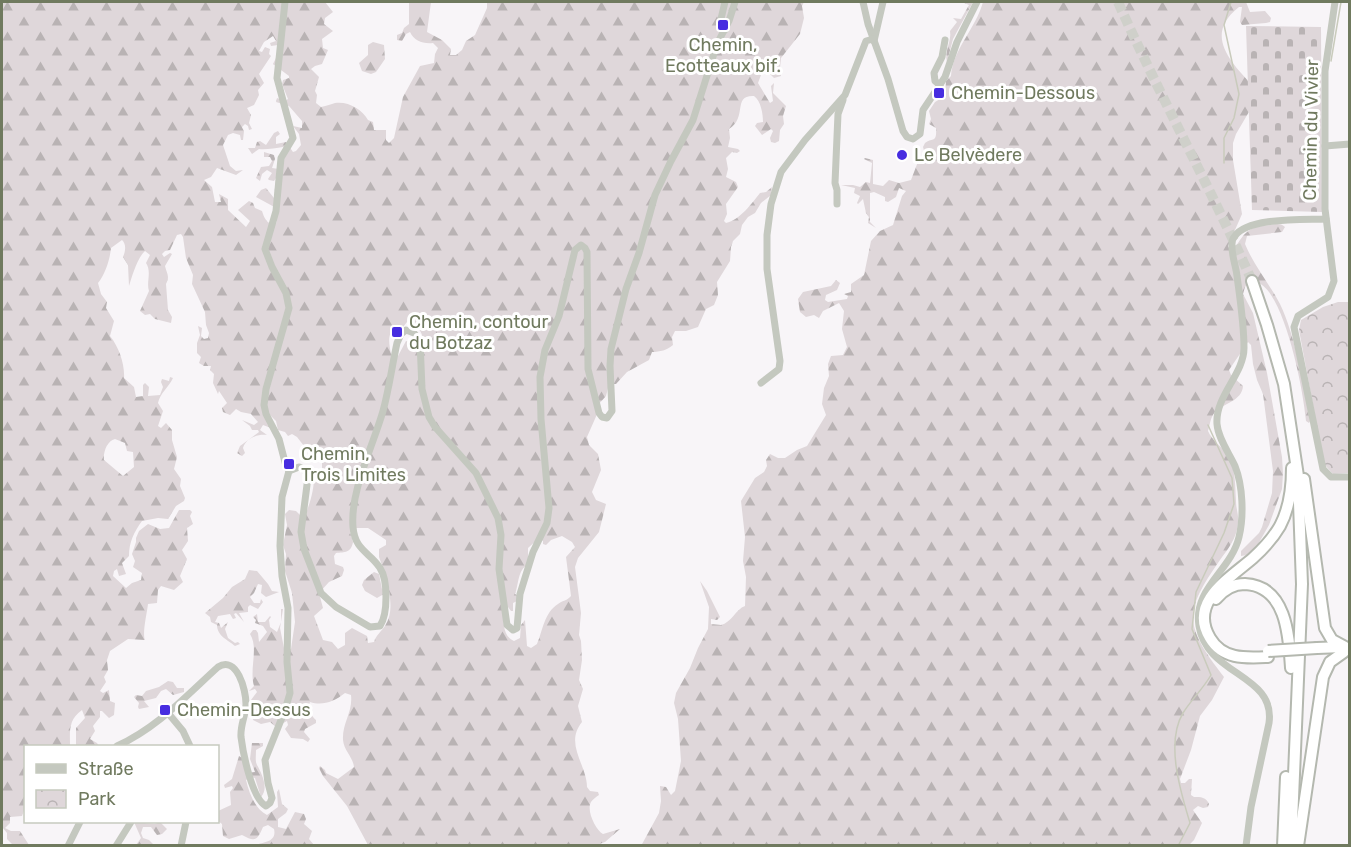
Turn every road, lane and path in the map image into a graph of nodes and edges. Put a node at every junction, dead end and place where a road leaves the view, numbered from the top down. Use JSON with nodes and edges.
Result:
{"nodes":[{"id":1,"x":285,"y":2,"type":"edge"},
{"id":2,"x":724,"y":2,"type":"edge"},
{"id":3,"x":735,"y":2,"type":"edge"},
{"id":4,"x":863,"y":2,"type":"edge"},
{"id":5,"x":883,"y":2,"type":"edge"},
{"id":6,"x":978,"y":2,"type":"edge"},
{"id":7,"x":1335,"y":2,"type":"edge"},
{"id":8,"x":725,"y":30,"type":"junction"},
{"id":9,"x":873,"y":40,"type":"junction"},
{"id":10,"x":945,"y":40,"type":"dead end"},
{"id":11,"x":940,"y":85,"type":"junction"},
{"id":12,"x":845,"y":94,"type":"junction"},
{"id":13,"x":1350,"y":144,"type":"edge"},
{"id":14,"x":1325,"y":146,"type":"junction"},
{"id":15,"x":837,"y":204,"type":"dead end"},
{"id":16,"x":1326,"y":219,"type":"junction"},
{"id":17,"x":1252,"y":282,"type":"tunnel mouth"},
{"id":18,"x":761,"y":383,"type":"dead end"},
{"id":19,"x":1208,"y":424,"type":"dead end"},
{"id":20,"x":1217,"y":424,"type":"junction"},
{"id":21,"x":1292,"y":426,"type":"junction"},
{"id":22,"x":289,"y":471,"type":"junction"},
{"id":23,"x":1350,"y":477,"type":"edge"},
{"id":24,"x":1300,"y":516,"type":"junction"},
{"id":25,"x":1347,"y":650,"type":"edge"},
{"id":26,"x":1268,"y":654,"type":"junction"},
{"id":27,"x":1291,"y":668,"type":"junction"},
{"id":28,"x":168,"y":713,"type":"junction"},
{"id":29,"x":120,"y":745,"type":"edge"},
{"id":30,"x":189,"y":745,"type":"edge"},
{"id":31,"x":1290,"y":772,"type":"junction"},
{"id":32,"x":80,"y":823,"type":"edge"},
{"id":33,"x":129,"y":823,"type":"edge"},
{"id":34,"x":186,"y":823,"type":"edge"},
{"id":35,"x":68,"y":846,"type":"edge"},
{"id":36,"x":116,"y":846,"type":"edge"},
{"id":37,"x":181,"y":846,"type":"edge"},
{"id":38,"x":1246,"y":846,"type":"edge"},
{"id":39,"x":1283,"y":846,"type":"edge"},
{"id":40,"x":1291,"y":846,"type":"edge"},
{"id":41,"x":1298,"y":846,"type":"edge"}],
"edges":[{"from":1,"to":22,"type":"street"},
{"from":2,"to":8,"type":"street"},
{"from":3,"to":8,"type":"street"},
{"from":4,"to":9,"type":"street"},
{"from":5,"to":9,"type":"street"},
{"from":6,"to":11,"type":"street"},
{"from":7,"to":14,"type":"street","name":"Chemin du Vivier"},
{"from":8,"to":22,"type":"street"},
{"from":9,"to":11,"type":"street"},
{"from":9,"to":12,"type":"street"},
{"from":10,"to":11,"type":"street"},
{"from":12,"to":15,"type":"street"},
{"from":12,"to":18,"type":"street"},
{"from":13,"to":14,"type":"street"},
{"from":14,"to":16,"type":"street","name":"Chemin du Vivier"},
{"from":16,"to":20,"type":"street","name":"Chemin du Vivier"},
{"from":16,"to":23,"type":"street"},
{"from":17,"to":21,"type":"highway"},
{"from":19,"to":20,"type":"street"},
{"from":20,"to":38,"type":"street"},
{"from":21,"to":24,"type":"highway"},
{"from":21,"to":25,"type":"highway"},
{"from":21,"to":26,"type":"highway"},
{"from":22,"to":28,"type":"street"},
{"from":24,"to":27,"type":"highway"},
{"from":24,"to":31,"type":"highway"},
{"from":25,"to":26,"type":"highway","bridge":true},
{"from":25,"to":41,"type":"highway"},
{"from":26,"to":27,"type":"highway"},
{"from":27,"to":31,"type":"highway"},
{"from":28,"to":29,"type":"street"},
{"from":28,"to":30,"type":"street"},
{"from":31,"to":39,"type":"highway"},
{"from":31,"to":40,"type":"highway"},
{"from":32,"to":35,"type":"street"},
{"from":33,"to":36,"type":"street"},
{"from":34,"to":37,"type":"street"}]}
